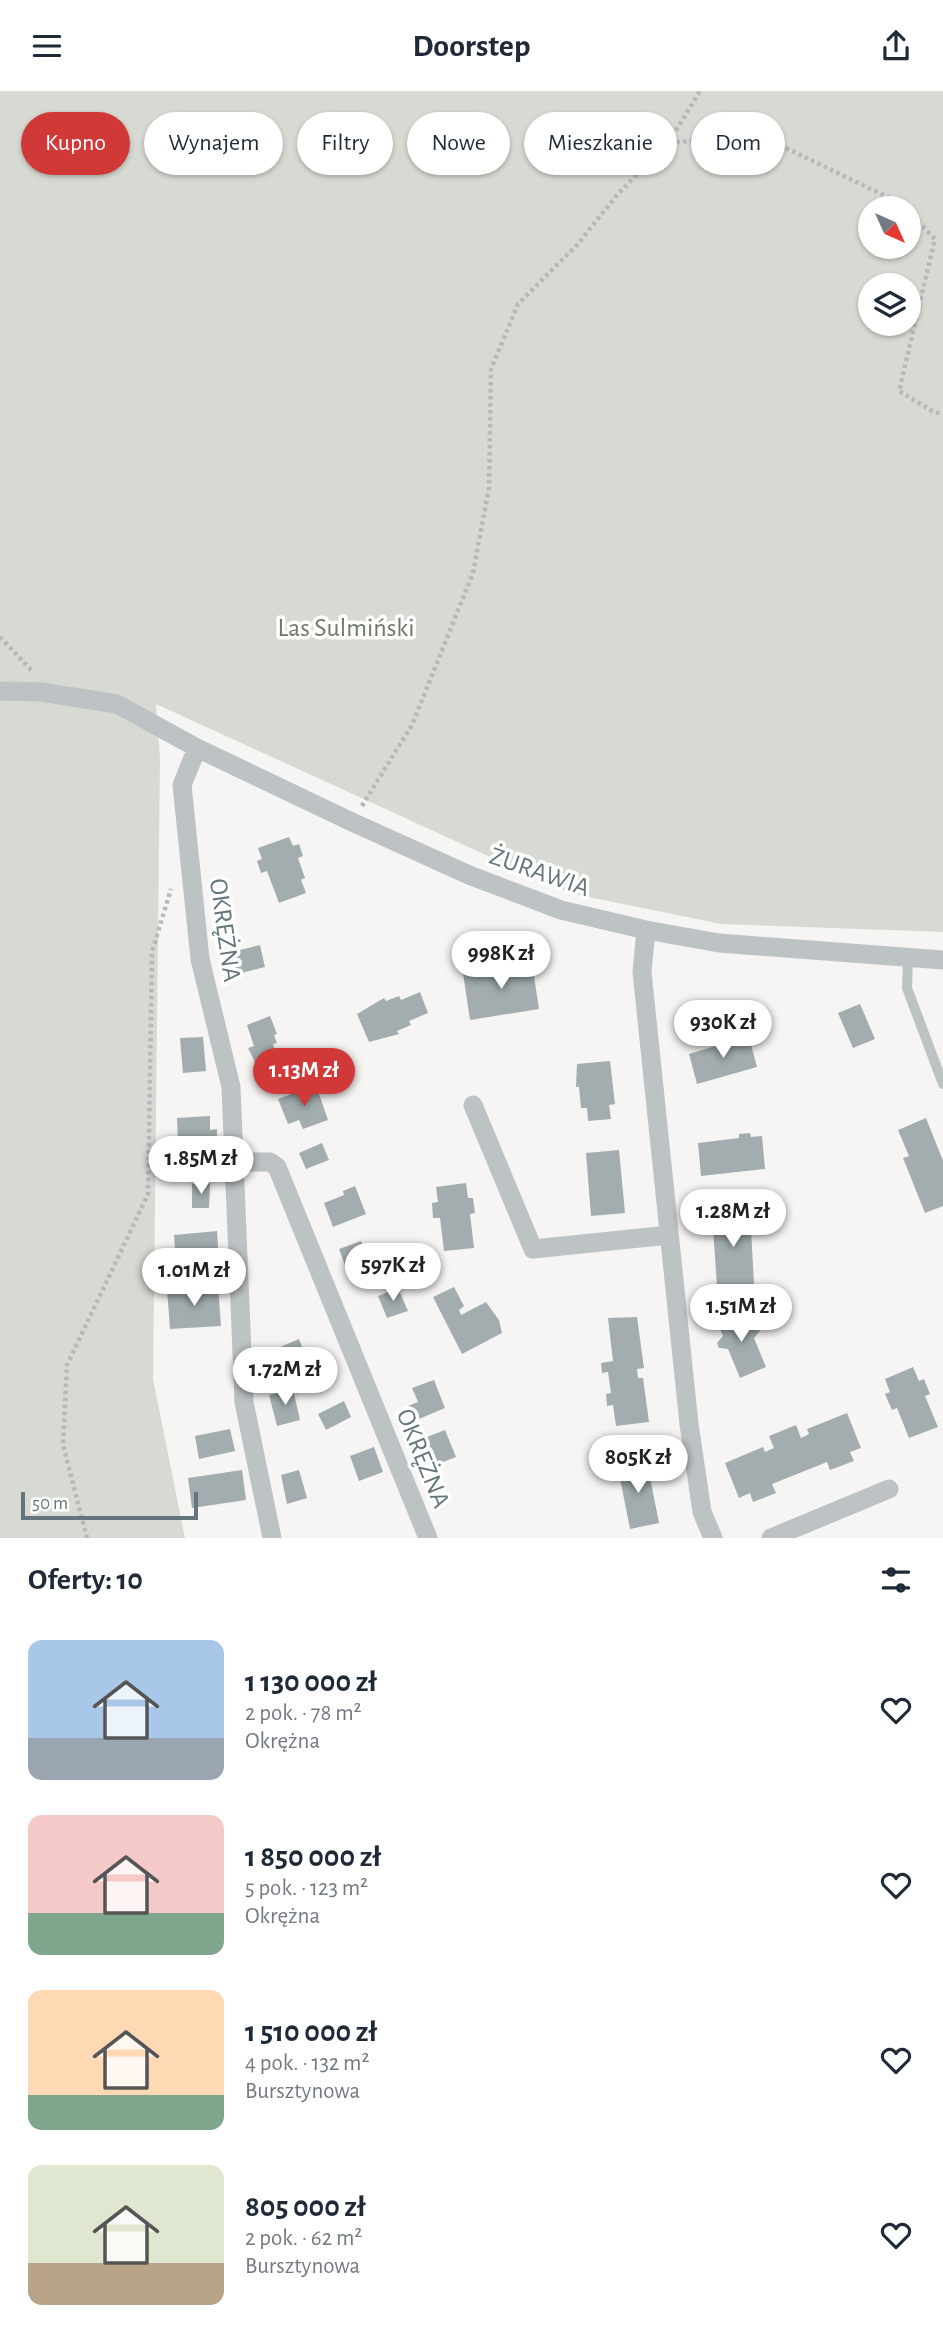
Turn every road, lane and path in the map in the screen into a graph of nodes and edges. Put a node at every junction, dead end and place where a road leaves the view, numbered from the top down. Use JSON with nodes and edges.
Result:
{"nodes":[{"id":1,"x":700,"y":91,"type":"edge"},
{"id":2,"x":677,"y":129,"type":"edge"},
{"id":3,"x":677,"y":142,"type":"edge"},
{"id":4,"x":638,"y":175,"type":"edge"},
{"id":5,"x":887,"y":196,"type":"edge"},
{"id":6,"x":921,"y":224,"type":"edge"},
{"id":7,"x":943,"y":414,"type":"edge"},
{"id":8,"x":0,"y":637,"type":"edge"},
{"id":9,"x":0,"y":691,"type":"edge"},
{"id":10,"x":41,"y":692,"type":"junction"},
{"id":11,"x":197,"y":748,"type":"junction"},
{"id":12,"x":352,"y":822,"type":"junction"},
{"id":13,"x":190,"y":868,"type":"junction"},
{"id":14,"x":646,"y":930,"type":"junction"},
{"id":15,"x":908,"y":958,"type":"junction"},
{"id":16,"x":943,"y":960,"type":"edge"},
{"id":17,"x":943,"y":1084,"type":"edge"},
{"id":18,"x":473,"y":1105,"type":"dead end"},
{"id":19,"x":233,"y":1162,"type":"junction"},
{"id":20,"x":669,"y":1235,"type":"junction"},
{"id":21,"x":888,"y":1489,"type":"dead end"},
{"id":22,"x":87,"y":1538,"type":"edge"},
{"id":23,"x":272,"y":1538,"type":"edge"},
{"id":24,"x":428,"y":1538,"type":"edge"},
{"id":25,"x":713,"y":1538,"type":"edge"},
{"id":26,"x":771,"y":1538,"type":"edge"}],
"edges":[{"from":1,"to":2,"type":"path"},
{"from":3,"to":5,"type":"path"},
{"from":4,"to":12,"type":"path"},
{"from":6,"to":7,"type":"path"},
{"from":8,"to":10,"type":"path"},
{"from":9,"to":10,"type":"street","name":"ŻURAWIA"},
{"from":10,"to":11,"type":"street","name":"ŻURAWIA"},
{"from":11,"to":12,"type":"street","name":"ŻURAWIA"},
{"from":11,"to":13,"type":"street","name":"OKRĘŻNA"},
{"from":12,"to":14,"type":"street","name":"ŻURAWIA"},
{"from":13,"to":19,"type":"street","name":"OKRĘŻNA"},
{"from":13,"to":22,"type":"path"},
{"from":14,"to":15,"type":"street","name":"ŻURAWIA"},
{"from":14,"to":20,"type":"street"},
{"from":15,"to":16,"type":"street","name":"ŻURAWIA"},
{"from":15,"to":17,"type":"lane"},
{"from":18,"to":20,"type":"street"},
{"from":19,"to":23,"type":"street","name":"OKRĘŻNA"},
{"from":19,"to":24,"type":"street","name":"OKRĘŻNA"},
{"from":20,"to":25,"type":"street"},
{"from":21,"to":26,"type":"street"}]}
